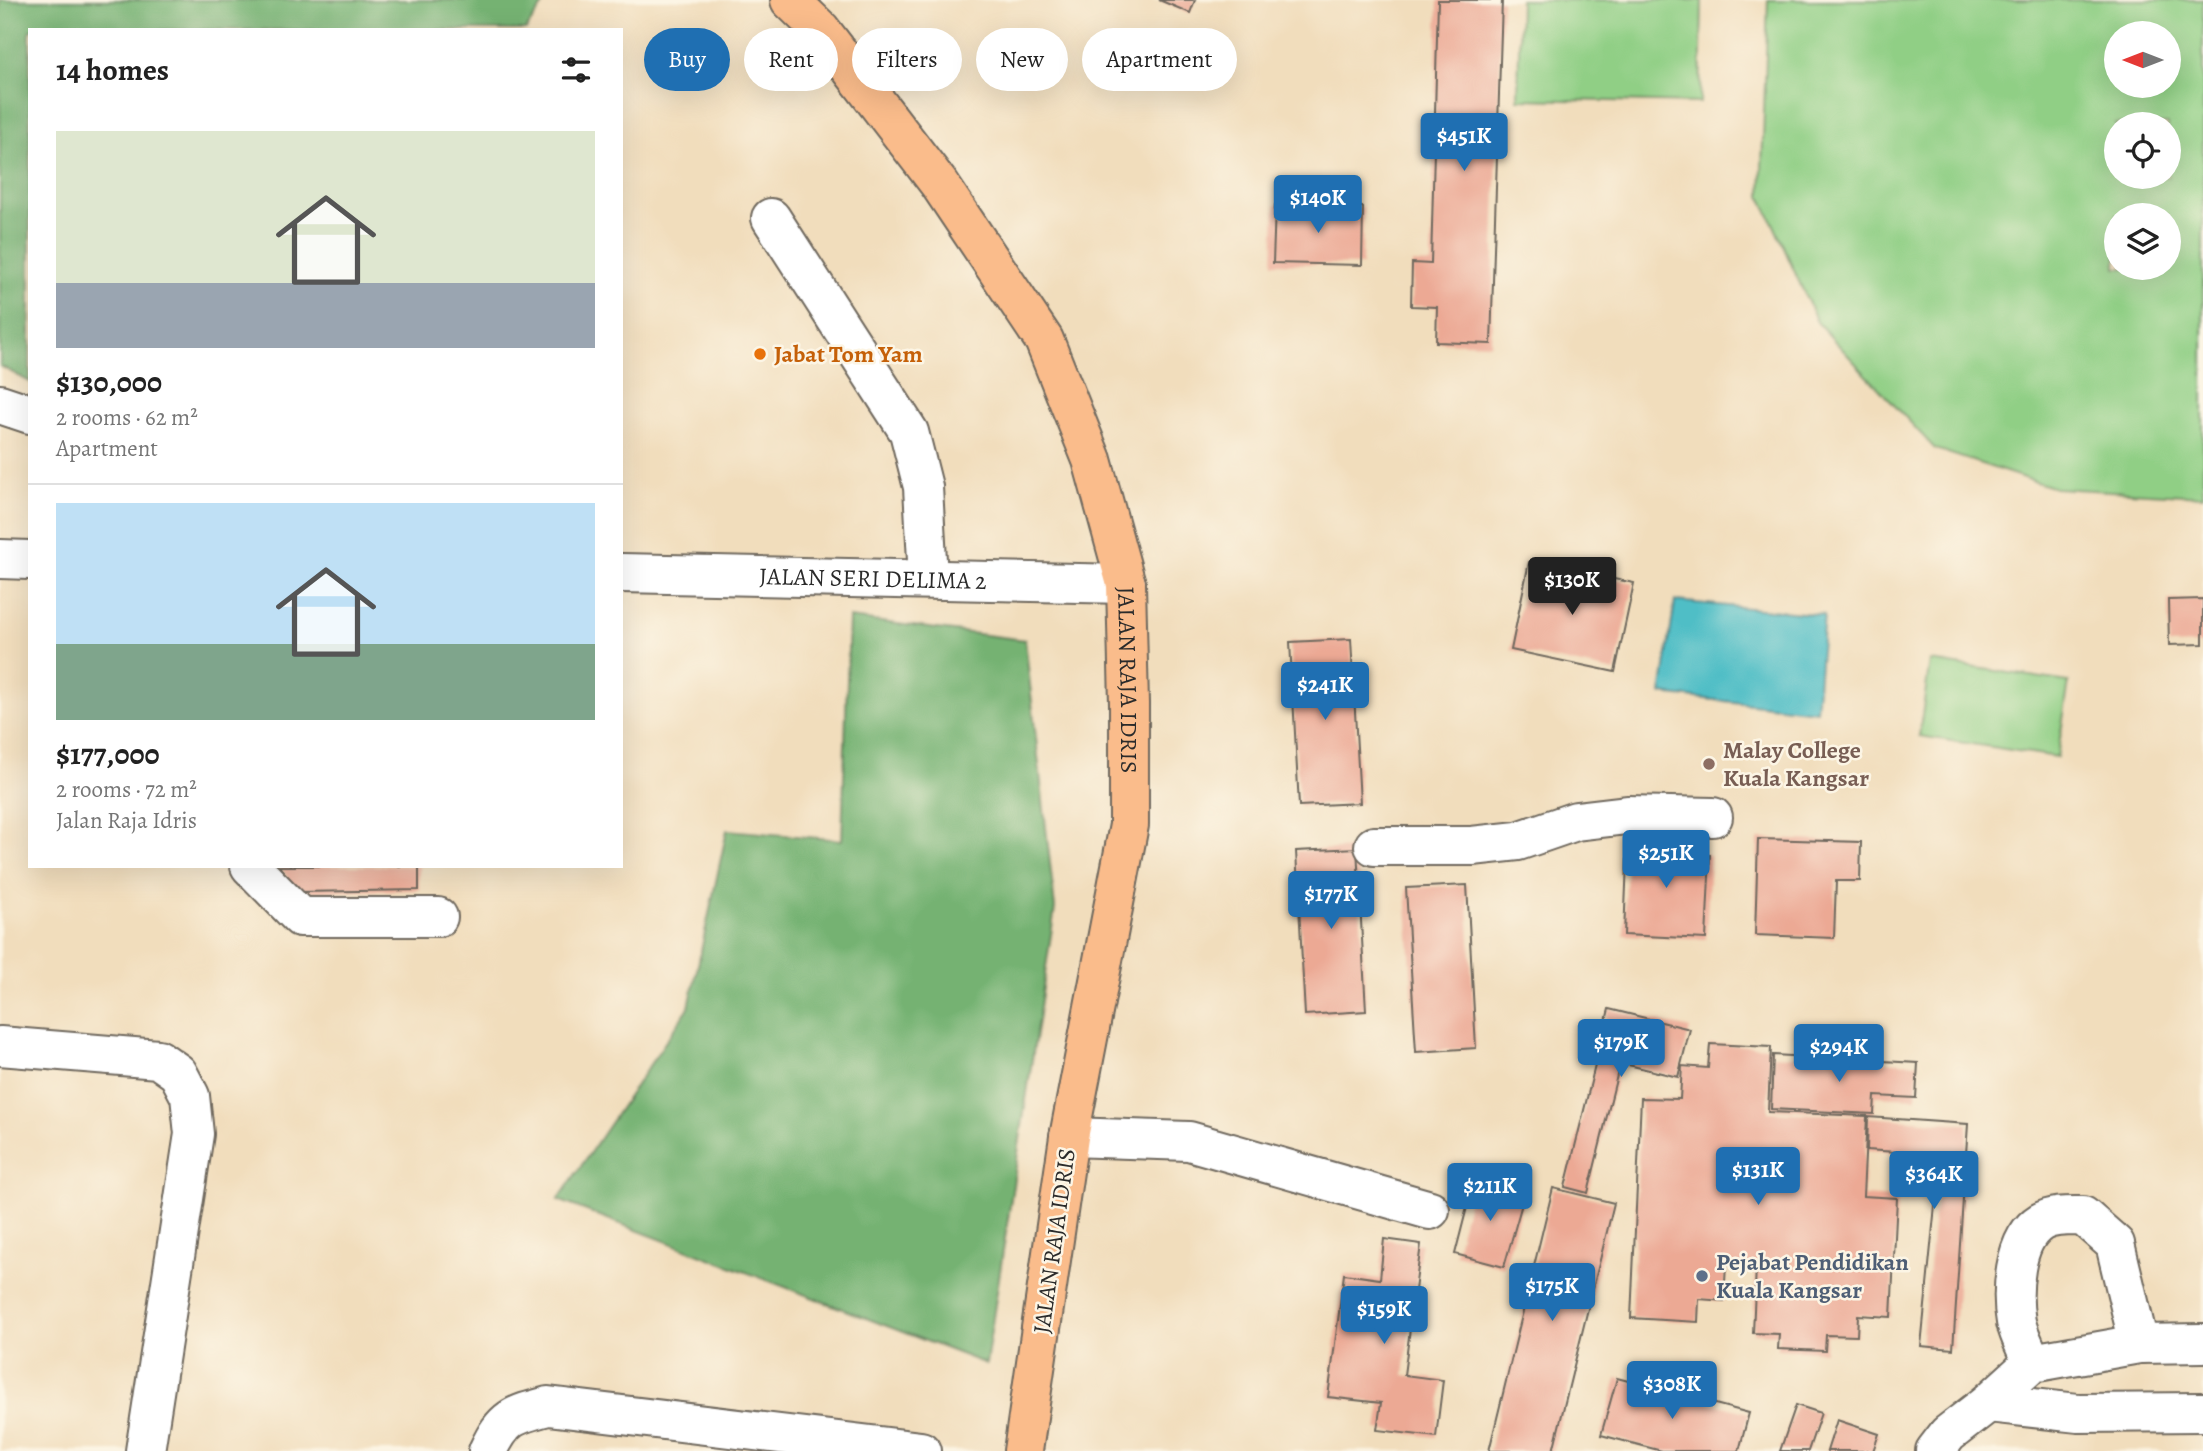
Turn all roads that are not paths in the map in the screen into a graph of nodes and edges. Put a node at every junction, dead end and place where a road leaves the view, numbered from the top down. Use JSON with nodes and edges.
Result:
{"nodes":[{"id":1,"x":790,"y":0,"type":"edge"},
{"id":2,"x":771,"y":218,"type":"dead end"},
{"id":3,"x":0,"y":404,"type":"edge"},
{"id":4,"x":28,"y":413,"type":"edge"},
{"id":5,"x":0,"y":559,"type":"edge"},
{"id":6,"x":28,"y":560,"type":"edge"},
{"id":7,"x":623,"y":573,"type":"edge"},
{"id":8,"x":928,"y":579,"type":"junction"},
{"id":9,"x":1126,"y":584,"type":"junction"},
{"id":10,"x":1713,"y":817,"type":"dead end"},
{"id":11,"x":1374,"y":846,"type":"dead end"},
{"id":12,"x":252,"y":868,"type":"edge"},
{"id":13,"x":438,"y":917,"type":"dead end"},
{"id":14,"x":0,"y":1046,"type":"edge"},
{"id":15,"x":1069,"y":1137,"type":"junction"},
{"id":16,"x":1430,"y":1210,"type":"dead end"},
{"id":17,"x":2203,"y":1343,"type":"edge"},
{"id":18,"x":2139,"y":1344,"type":"junction"},
{"id":19,"x":2032,"y":1363,"type":"junction"},
{"id":20,"x":1988,"y":1403,"type":"junction"},
{"id":21,"x":2203,"y":1412,"type":"edge"},
{"id":22,"x":826,"y":1445,"type":"edge"},
{"id":23,"x":145,"y":1451,"type":"edge"},
{"id":24,"x":488,"y":1451,"type":"edge"},
{"id":25,"x":921,"y":1451,"type":"edge"},
{"id":26,"x":1023,"y":1451,"type":"edge"},
{"id":27,"x":1935,"y":1451,"type":"edge"}],
"edges":[{"from":1,"to":9,"type":"main road","name":"JALAN RAJA IDRIS"},
{"from":2,"to":8,"type":"street"},
{"from":3,"to":4,"type":"street"},
{"from":5,"to":6,"type":"street"},
{"from":7,"to":8,"type":"street","name":"JALAN SERI DELIMA 2"},
{"from":8,"to":9,"type":"street","name":"JALAN SERI DELIMA 2"},
{"from":9,"to":15,"type":"main road","name":"JALAN RAJA IDRIS"},
{"from":10,"to":11,"type":"street"},
{"from":12,"to":13,"type":"street"},
{"from":14,"to":23,"type":"street"},
{"from":15,"to":16,"type":"street"},
{"from":15,"to":26,"type":"main road","name":"JALAN RAJA IDRIS"},
{"from":17,"to":18,"type":"street"},
{"from":18,"to":19,"type":"street"},
{"from":18,"to":19,"type":"street"},
{"from":19,"to":20,"type":"street"},
{"from":20,"to":21,"type":"street"},
{"from":20,"to":27,"type":"street"},
{"from":22,"to":24,"type":"street"},
{"from":22,"to":25,"type":"street"}]}
